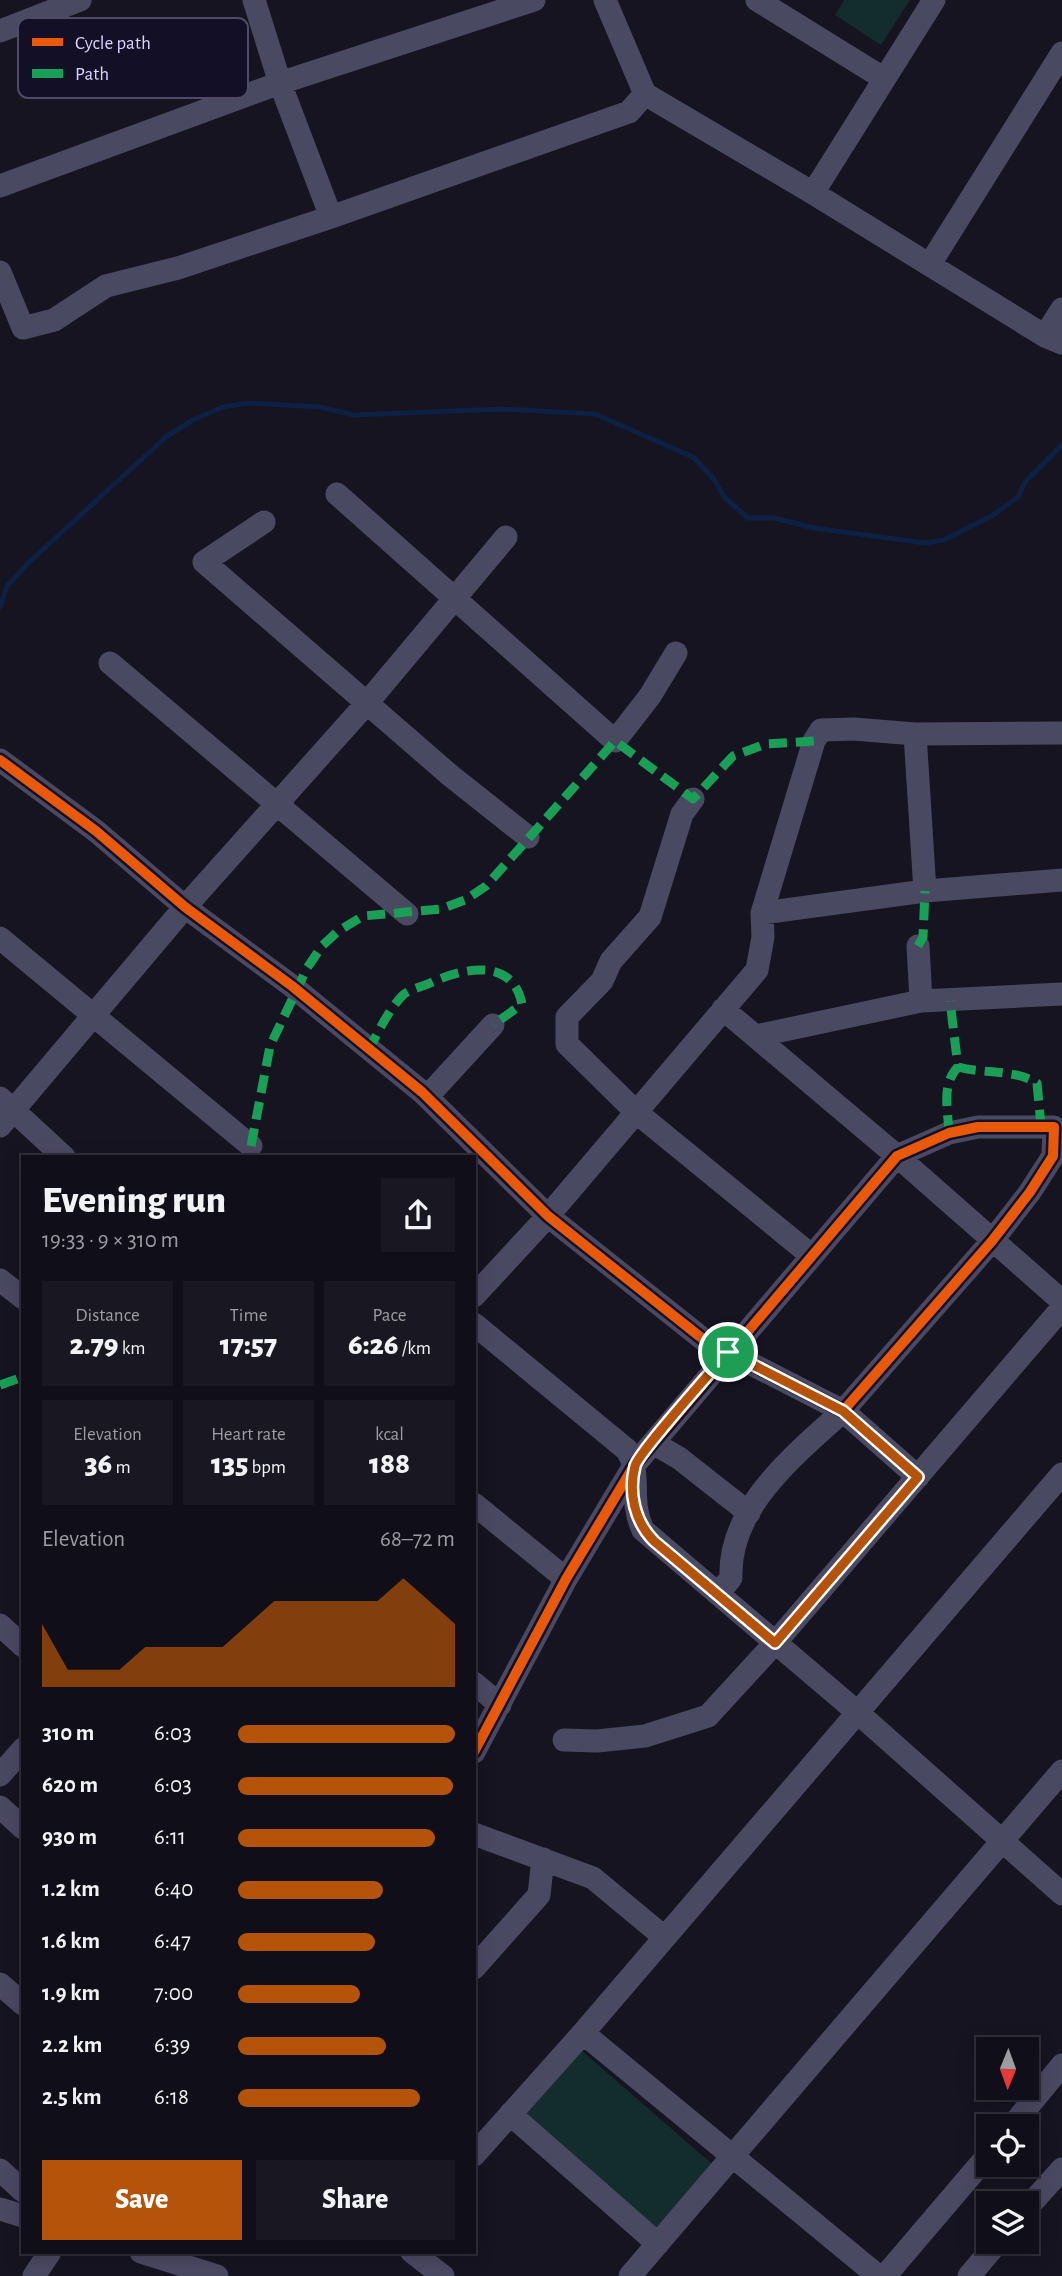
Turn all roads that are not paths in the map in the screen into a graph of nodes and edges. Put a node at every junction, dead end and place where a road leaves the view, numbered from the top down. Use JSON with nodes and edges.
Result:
{"nodes":[{"id":1,"x":80,"y":0,"type":"edge"},
{"id":2,"x":254,"y":0,"type":"edge"},
{"id":3,"x":534,"y":0,"type":"edge"},
{"id":4,"x":605,"y":0,"type":"edge"},
{"id":5,"x":757,"y":0,"type":"edge"},
{"id":6,"x":934,"y":0,"type":"edge"},
{"id":7,"x":34,"y":18,"type":"edge"},
{"id":8,"x":18,"y":24,"type":"edge"},
{"id":9,"x":0,"y":31,"type":"edge"},
{"id":10,"x":1062,"y":52,"type":"edge"},
{"id":11,"x":884,"y":78,"type":"junction"},
{"id":12,"x":279,"y":83,"type":"junction"},
{"id":13,"x":248,"y":94,"type":"edge"},
{"id":14,"x":645,"y":94,"type":"junction"},
{"id":15,"x":238,"y":98,"type":"edge"},
{"id":16,"x":0,"y":186,"type":"edge"},
{"id":17,"x":813,"y":193,"type":"junction"},
{"id":18,"x":331,"y":217,"type":"junction"},
{"id":19,"x":930,"y":264,"type":"junction"},
{"id":20,"x":0,"y":272,"type":"edge"},
{"id":21,"x":1062,"y":309,"type":"edge"},
{"id":22,"x":1053,"y":339,"type":"edge"},
{"id":23,"x":337,"y":494,"type":"dead end"},
{"id":24,"x":264,"y":522,"type":"dead end"},
{"id":25,"x":506,"y":537,"type":"dead end"},
{"id":26,"x":453,"y":599,"type":"junction"},
{"id":27,"x":676,"y":653,"type":"dead end"},
{"id":28,"x":110,"y":663,"type":"dead end"},
{"id":29,"x":367,"y":703,"type":"junction"},
{"id":30,"x":1062,"y":733,"type":"edge"},
{"id":31,"x":915,"y":734,"type":"junction"},
{"id":32,"x":2,"y":764,"type":"edge"},
{"id":33,"x":693,"y":799,"type":"dead end"},
{"id":34,"x":277,"y":804,"type":"junction"},
{"id":35,"x":528,"y":837,"type":"dead end"},
{"id":36,"x":1062,"y":880,"type":"edge"},
{"id":37,"x":925,"y":891,"type":"junction"},
{"id":38,"x":185,"y":907,"type":"junction"},
{"id":39,"x":762,"y":913,"type":"junction"},
{"id":40,"x":407,"y":914,"type":"dead end"},
{"id":41,"x":0,"y":938,"type":"edge"},
{"id":42,"x":918,"y":946,"type":"dead end"},
{"id":43,"x":1062,"y":994,"type":"edge"},
{"id":44,"x":920,"y":1001,"type":"junction"},
{"id":45,"x":723,"y":1009,"type":"junction"},
{"id":46,"x":91,"y":1016,"type":"junction"},
{"id":47,"x":492,"y":1025,"type":"dead end"},
{"id":48,"x":756,"y":1036,"type":"junction"},
{"id":49,"x":427,"y":1097,"type":"junction"},
{"id":50,"x":5,"y":1111,"type":"edge"},
{"id":51,"x":636,"y":1112,"type":"junction"},
{"id":52,"x":251,"y":1146,"type":"dead end"},
{"id":53,"x":61,"y":1155,"type":"edge"},
{"id":54,"x":897,"y":1156,"type":"junction"},
{"id":55,"x":548,"y":1216,"type":"junction"},
{"id":56,"x":992,"y":1241,"type":"junction"},
{"id":57,"x":812,"y":1256,"type":"junction"},
{"id":58,"x":0,"y":1280,"type":"edge"},
{"id":59,"x":476,"y":1294,"type":"edge"},
{"id":60,"x":21,"y":1296,"type":"edge"},
{"id":61,"x":1062,"y":1301,"type":"edge"},
{"id":62,"x":1062,"y":1308,"type":"edge"},
{"id":63,"x":476,"y":1326,"type":"edge"},
{"id":64,"x":728,"y":1352,"type":"junction"},
{"id":65,"x":843,"y":1411,"type":"junction"},
{"id":66,"x":653,"y":1443,"type":"junction"},
{"id":67,"x":635,"y":1464,"type":"junction"},
{"id":68,"x":1062,"y":1474,"type":"edge"},
{"id":69,"x":918,"y":1477,"type":"junction"},
{"id":70,"x":476,"y":1505,"type":"edge"},
{"id":71,"x":749,"y":1513,"type":"junction"},
{"id":72,"x":566,"y":1579,"type":"junction"},
{"id":73,"x":718,"y":1594,"type":"junction"},
{"id":74,"x":0,"y":1625,"type":"edge"},
{"id":75,"x":775,"y":1643,"type":"junction"},
{"id":76,"x":21,"y":1644,"type":"edge"},
{"id":77,"x":476,"y":1685,"type":"edge"},
{"id":78,"x":500,"y":1705,"type":"junction"},
{"id":79,"x":857,"y":1712,"type":"junction"},
{"id":80,"x":564,"y":1740,"type":"dead end"},
{"id":81,"x":476,"y":1748,"type":"edge"},
{"id":82,"x":21,"y":1751,"type":"edge"},
{"id":83,"x":1062,"y":1771,"type":"edge"},
{"id":84,"x":0,"y":1775,"type":"edge"},
{"id":85,"x":0,"y":1807,"type":"edge"},
{"id":86,"x":21,"y":1826,"type":"edge"},
{"id":87,"x":476,"y":1835,"type":"edge"},
{"id":88,"x":1003,"y":1840,"type":"junction"},
{"id":89,"x":543,"y":1859,"type":"junction"},
{"id":90,"x":1062,"y":1894,"type":"edge"},
{"id":91,"x":664,"y":1937,"type":"junction"},
{"id":92,"x":476,"y":1966,"type":"edge"},
{"id":93,"x":0,"y":1983,"type":"edge"},
{"id":94,"x":21,"y":2002,"type":"edge"},
{"id":95,"x":583,"y":2033,"type":"junction"},
{"id":96,"x":1062,"y":2065,"type":"edge"},
{"id":97,"x":510,"y":2114,"type":"junction"},
{"id":98,"x":1022,"y":2114,"type":"edge"},
{"id":99,"x":476,"y":2153,"type":"edge"},
{"id":100,"x":731,"y":2158,"type":"junction"},
{"id":101,"x":976,"y":2169,"type":"edge"},
{"id":102,"x":1062,"y":2169,"type":"edge"},
{"id":103,"x":0,"y":2170,"type":"edge"},
{"id":104,"x":21,"y":2189,"type":"edge"},
{"id":105,"x":1039,"y":2195,"type":"edge"},
{"id":106,"x":0,"y":2208,"type":"edge"},
{"id":107,"x":21,"y":2215,"type":"edge"},
{"id":108,"x":658,"y":2244,"type":"junction"},
{"id":109,"x":49,"y":2254,"type":"edge"},
{"id":110,"x":154,"y":2254,"type":"edge"},
{"id":111,"x":415,"y":2254,"type":"edge"},
{"id":112,"x":988,"y":2254,"type":"edge"},
{"id":113,"x":186,"y":2259,"type":"edge"},
{"id":114,"x":34,"y":2276,"type":"edge"},
{"id":115,"x":217,"y":2276,"type":"edge"},
{"id":116,"x":443,"y":2276,"type":"edge"},
{"id":117,"x":630,"y":2276,"type":"edge"},
{"id":118,"x":877,"y":2276,"type":"edge"},
{"id":119,"x":885,"y":2276,"type":"edge"},
{"id":120,"x":969,"y":2276,"type":"edge"}],
"edges":[{"from":1,"to":7,"type":"street"},
{"from":2,"to":12,"type":"street"},
{"from":3,"to":12,"type":"street"},
{"from":4,"to":14,"type":"street"},
{"from":5,"to":11,"type":"street"},
{"from":6,"to":11,"type":"street"},
{"from":8,"to":9,"type":"street"},
{"from":10,"to":19,"type":"street"},
{"from":11,"to":17,"type":"street"},
{"from":12,"to":13,"type":"street"},
{"from":12,"to":18,"type":"street"},
{"from":14,"to":17,"type":"street"},
{"from":14,"to":18,"type":"street"},
{"from":15,"to":16,"type":"street"},
{"from":17,"to":19,"type":"street"},
{"from":18,"to":20,"type":"street"},
{"from":19,"to":22,"type":"street"},
{"from":21,"to":22,"type":"street"},
{"from":23,"to":26,"type":"street"},
{"from":24,"to":29,"type":"street"},
{"from":25,"to":26,"type":"street"},
{"from":26,"to":27,"type":"street"},
{"from":26,"to":29,"type":"street"},
{"from":28,"to":34,"type":"street"},
{"from":29,"to":34,"type":"street"},
{"from":29,"to":35,"type":"street"},
{"from":30,"to":31,"type":"street"},
{"from":31,"to":37,"type":"street"},
{"from":31,"to":39,"type":"street"},
{"from":32,"to":38,"type":"street"},
{"from":33,"to":51,"type":"street"},
{"from":34,"to":38,"type":"street"},
{"from":34,"to":40,"type":"street"},
{"from":36,"to":37,"type":"street"},
{"from":37,"to":39,"type":"street"},
{"from":38,"to":46,"type":"street"},
{"from":38,"to":49,"type":"street"},
{"from":39,"to":45,"type":"street"},
{"from":41,"to":46,"type":"street"},
{"from":42,"to":44,"type":"street"},
{"from":43,"to":44,"type":"street"},
{"from":44,"to":48,"type":"street"},
{"from":45,"to":48,"type":"street"},
{"from":45,"to":51,"type":"street"},
{"from":46,"to":50,"type":"street"},
{"from":46,"to":52,"type":"street"},
{"from":47,"to":49,"type":"street"},
{"from":48,"to":54,"type":"street"},
{"from":49,"to":55,"type":"street"},
{"from":50,"to":53,"type":"street"},
{"from":51,"to":55,"type":"street"},
{"from":51,"to":57,"type":"street"},
{"from":54,"to":56,"type":"street"},
{"from":54,"to":56,"type":"street"},
{"from":54,"to":57,"type":"street"},
{"from":55,"to":59,"type":"street"},
{"from":55,"to":64,"type":"street"},
{"from":56,"to":61,"type":"street"},
{"from":56,"to":65,"type":"street"},
{"from":57,"to":64,"type":"street"},
{"from":58,"to":60,"type":"street"},
{"from":62,"to":69,"type":"street"},
{"from":63,"to":67,"type":"street"},
{"from":64,"to":65,"type":"street"},
{"from":64,"to":66,"type":"street"},
{"from":65,"to":69,"type":"street"},
{"from":65,"to":71,"type":"street"},
{"from":66,"to":67,"type":"street"},
{"from":66,"to":71,"type":"street"},
{"from":67,"to":72,"type":"street"},
{"from":67,"to":73,"type":"street"},
{"from":68,"to":79,"type":"street"},
{"from":69,"to":75,"type":"street"},
{"from":70,"to":72,"type":"street"},
{"from":71,"to":73,"type":"street"},
{"from":72,"to":78,"type":"street"},
{"from":73,"to":75,"type":"street"},
{"from":74,"to":76,"type":"street"},
{"from":75,"to":79,"type":"street"},
{"from":75,"to":80,"type":"street"},
{"from":77,"to":78,"type":"street"},
{"from":78,"to":81,"type":"street"},
{"from":79,"to":88,"type":"street"},
{"from":79,"to":91,"type":"street"},
{"from":82,"to":84,"type":"street"},
{"from":83,"to":88,"type":"street"},
{"from":85,"to":86,"type":"street"},
{"from":87,"to":89,"type":"street"},
{"from":88,"to":90,"type":"street"},
{"from":88,"to":100,"type":"street"},
{"from":89,"to":91,"type":"street"},
{"from":89,"to":92,"type":"street"},
{"from":91,"to":95,"type":"street"},
{"from":93,"to":94,"type":"street"},
{"from":95,"to":97,"type":"street"},
{"from":95,"to":100,"type":"street"},
{"from":96,"to":98,"type":"street"},
{"from":97,"to":99,"type":"street"},
{"from":97,"to":108,"type":"street"},
{"from":100,"to":108,"type":"street"},
{"from":100,"to":118,"type":"street"},
{"from":101,"to":119,"type":"street"},
{"from":102,"to":105,"type":"street"},
{"from":103,"to":104,"type":"street"},
{"from":106,"to":107,"type":"street"},
{"from":108,"to":117,"type":"street"},
{"from":109,"to":114,"type":"street"},
{"from":110,"to":113,"type":"street"},
{"from":111,"to":116,"type":"street"},
{"from":112,"to":120,"type":"street"},
{"from":113,"to":115,"type":"street"}]}
